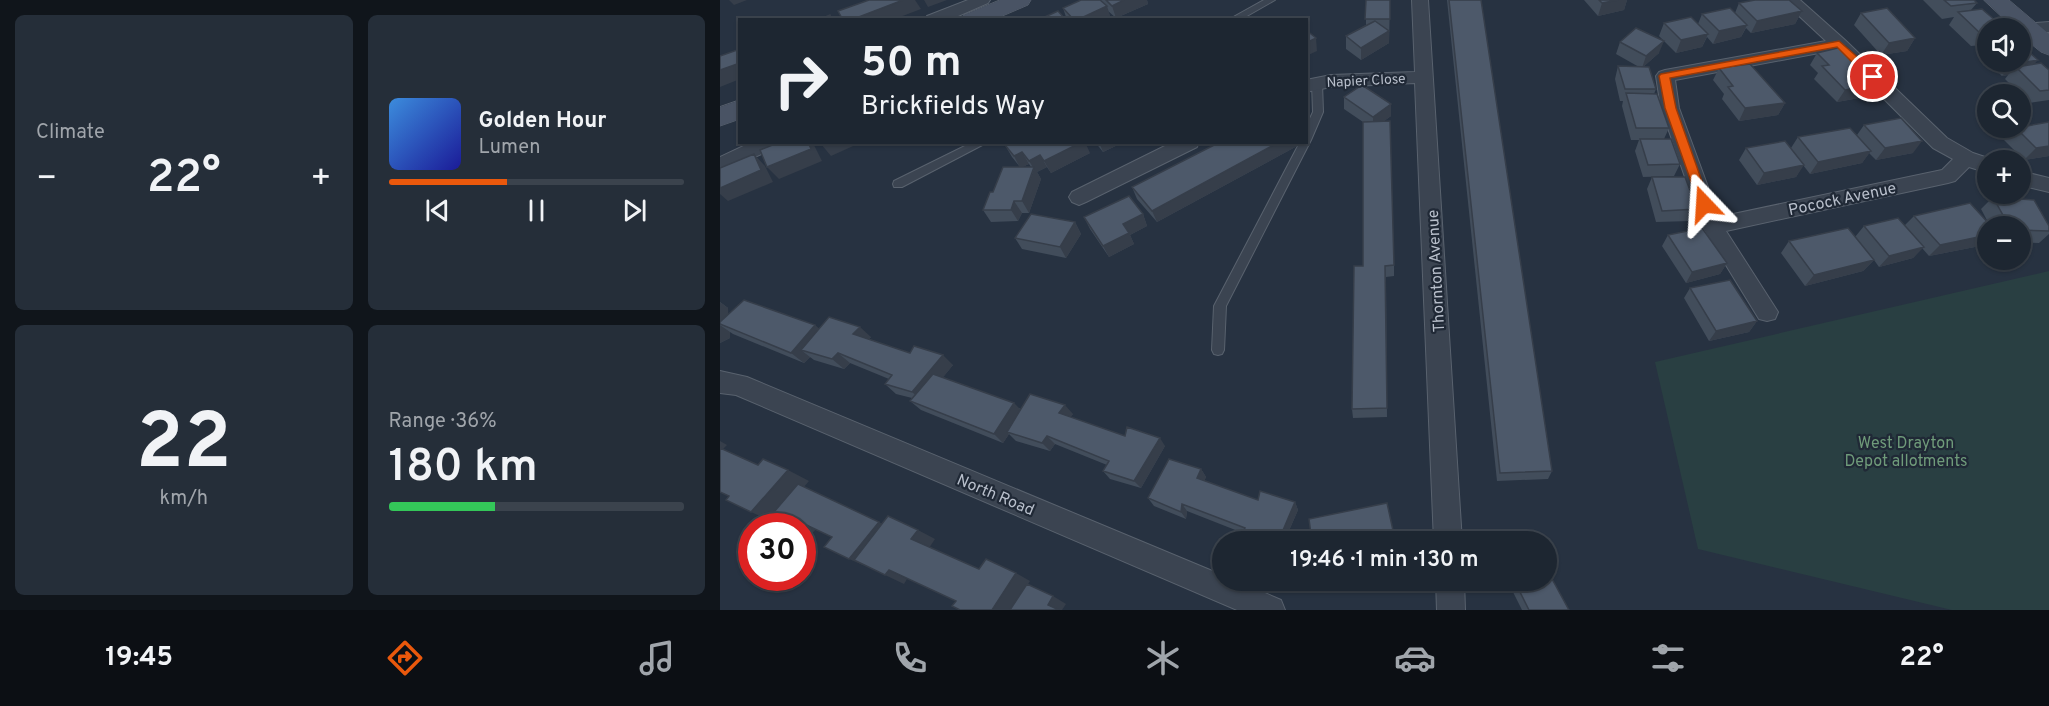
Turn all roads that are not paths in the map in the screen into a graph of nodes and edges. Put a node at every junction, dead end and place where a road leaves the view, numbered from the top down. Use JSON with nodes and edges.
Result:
{"nodes":[{"id":1,"x":982,"y":0,"type":"edge"},
{"id":2,"x":1020,"y":0,"type":"edge"},
{"id":3,"x":1271,"y":0,"type":"edge"},
{"id":4,"x":1420,"y":0,"type":"edge"},
{"id":5,"x":1790,"y":0,"type":"edge"},
{"id":6,"x":1995,"y":0,"type":"edge"},
{"id":7,"x":938,"y":18,"type":"edge"},
{"id":8,"x":977,"y":18,"type":"edge"},
{"id":9,"x":1236,"y":18,"type":"edge"},
{"id":10,"x":2038,"y":28,"type":"edge"},
{"id":11,"x":1839,"y":44,"type":"junction"},
{"id":12,"x":2049,"y":47,"type":"edge"},
{"id":13,"x":1425,"y":77,"type":"junction"},
{"id":14,"x":1312,"y":84,"type":"edge"},
{"id":15,"x":738,"y":110,"type":"edge"},
{"id":16,"x":720,"y":117,"type":"edge"},
{"id":17,"x":1308,"y":136,"type":"edge"},
{"id":18,"x":767,"y":144,"type":"edge"},
{"id":19,"x":979,"y":144,"type":"edge"},
{"id":20,"x":1186,"y":144,"type":"edge"},
{"id":21,"x":1304,"y":144,"type":"edge"},
{"id":22,"x":1966,"y":158,"type":"junction"},
{"id":23,"x":1977,"y":162,"type":"edge"},
{"id":24,"x":720,"y":165,"type":"edge"},
{"id":25,"x":2031,"y":181,"type":"edge"},
{"id":26,"x":898,"y":184,"type":"dead end"},
{"id":27,"x":2049,"y":185,"type":"edge"},
{"id":28,"x":1079,"y":197,"type":"dead end"},
{"id":29,"x":1712,"y":225,"type":"junction"},
{"id":30,"x":1767,"y":312,"type":"dead end"},
{"id":31,"x":1218,"y":350,"type":"dead end"},
{"id":32,"x":720,"y":382,"type":"edge"},
{"id":33,"x":1447,"y":531,"type":"edge"},
{"id":34,"x":1450,"y":591,"type":"edge"},
{"id":35,"x":1271,"y":610,"type":"edge"},
{"id":36,"x":1451,"y":610,"type":"edge"}],
"edges":[{"from":1,"to":7,"type":"street"},
{"from":2,"to":8,"type":"street"},
{"from":3,"to":9,"type":"lane"},
{"from":4,"to":13,"type":"street","name":"Thornton Avenue"},
{"from":5,"to":11,"type":"street"},
{"from":6,"to":10,"type":"street"},
{"from":10,"to":12,"type":"street"},
{"from":11,"to":22,"type":"street"},
{"from":11,"to":29,"type":"street"},
{"from":13,"to":14,"type":"street","name":"Napier Close"},
{"from":13,"to":33,"type":"street","name":"Thornton Avenue"},
{"from":14,"to":17,"type":"lane"},
{"from":15,"to":16,"type":"street"},
{"from":18,"to":24,"type":"street"},
{"from":19,"to":26,"type":"lane"},
{"from":20,"to":28,"type":"street"},
{"from":21,"to":31,"type":"lane"},
{"from":22,"to":23,"type":"street"},
{"from":22,"to":29,"type":"street","name":"Pocock Avenue"},
{"from":25,"to":27,"type":"street"},
{"from":29,"to":30,"type":"street"},
{"from":32,"to":35,"type":"street","name":"North Road"},
{"from":34,"to":36,"type":"street"}]}
